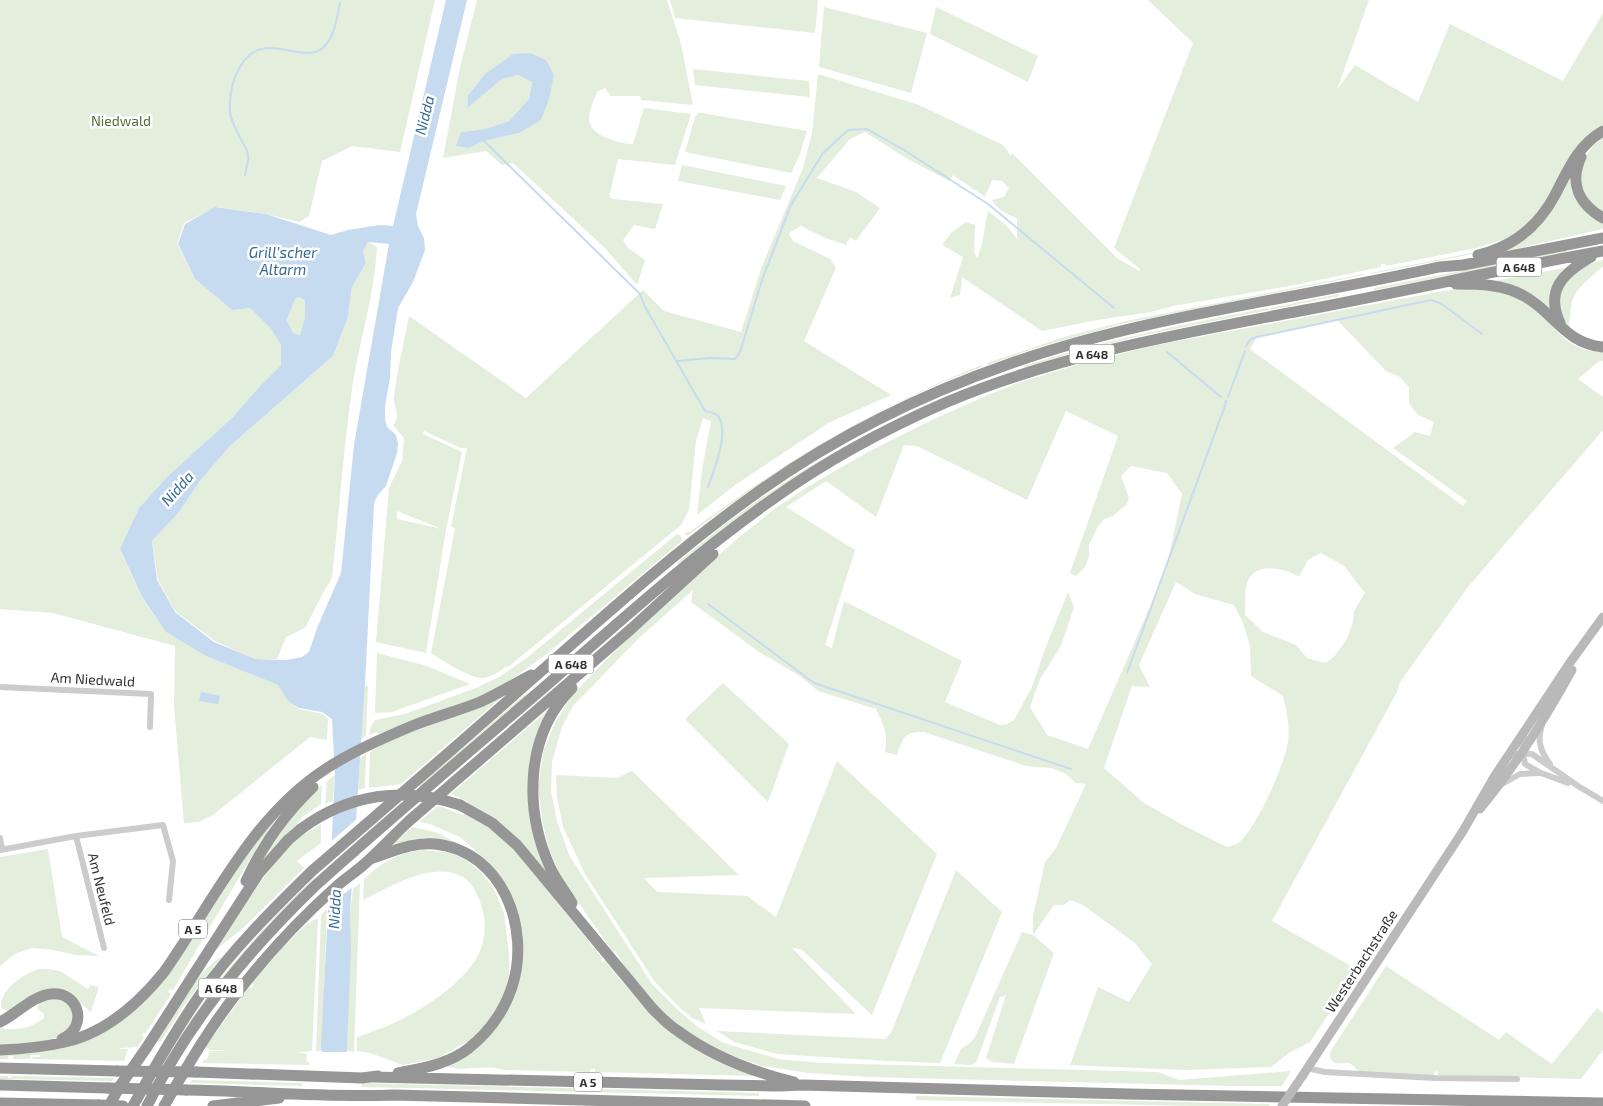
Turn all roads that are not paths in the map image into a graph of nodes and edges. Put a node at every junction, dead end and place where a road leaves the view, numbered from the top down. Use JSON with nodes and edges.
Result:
{"nodes":[{"id":1,"x":1603,"y":131,"type":"edge"},
{"id":2,"x":1603,"y":135,"type":"edge"},
{"id":3,"x":1603,"y":218,"type":"edge"},
{"id":4,"x":1603,"y":238,"type":"edge"},
{"id":5,"x":1602,"y":251,"type":"edge"},
{"id":6,"x":1439,"y":268,"type":"junction"},
{"id":7,"x":1437,"y":284,"type":"junction"},
{"id":8,"x":1562,"y":327,"type":"junction"},
{"id":9,"x":1603,"y":347,"type":"edge"},
{"id":10,"x":772,"y":499,"type":"junction"},
{"id":11,"x":1603,"y":617,"type":"edge"},
{"id":12,"x":631,"y":629,"type":"junction"},
{"id":13,"x":1590,"y":637,"type":"junction"},
{"id":14,"x":548,"y":666,"type":"junction"},
{"id":15,"x":0,"y":687,"type":"edge"},
{"id":16,"x":1544,"y":720,"type":"junction"},
{"id":17,"x":150,"y":727,"type":"dead end"},
{"id":18,"x":1524,"y":733,"type":"junction"},
{"id":19,"x":1523,"y":753,"type":"junction"},
{"id":20,"x":1508,"y":756,"type":"junction"},
{"id":21,"x":1556,"y":771,"type":"junction"},
{"id":22,"x":1541,"y":773,"type":"junction"},
{"id":23,"x":310,"y":784,"type":"junction"},
{"id":24,"x":1499,"y":786,"type":"junction"},
{"id":25,"x":1578,"y":786,"type":"junction"},
{"id":26,"x":1603,"y":801,"type":"edge"},
{"id":27,"x":1463,"y":831,"type":"junction"},
{"id":28,"x":76,"y":836,"type":"junction"},
{"id":29,"x":0,"y":838,"type":"edge"},
{"id":30,"x":1,"y":850,"type":"edge"},
{"id":31,"x":371,"y":858,"type":"junction"},
{"id":32,"x":169,"y":900,"type":"dead end"},
{"id":33,"x":232,"y":913,"type":"junction"},
{"id":34,"x":583,"y":925,"type":"junction"},
{"id":35,"x":104,"y":948,"type":"dead end"},
{"id":36,"x":0,"y":1022,"type":"edge"},
{"id":37,"x":50,"y":1044,"type":"junction"},
{"id":38,"x":0,"y":1050,"type":"edge"},
{"id":39,"x":0,"y":1068,"type":"edge"},
{"id":40,"x":1305,"y":1071,"type":"junction"},
{"id":41,"x":367,"y":1077,"type":"junction"},
{"id":42,"x":1517,"y":1079,"type":"dead end"},
{"id":43,"x":0,"y":1085,"type":"edge"},
{"id":44,"x":803,"y":1085,"type":"junction"},
{"id":45,"x":311,"y":1094,"type":"junction"},
{"id":46,"x":538,"y":1100,"type":"junction"},
{"id":47,"x":0,"y":1103,"type":"edge"},
{"id":48,"x":1603,"y":1103,"type":"edge"},
{"id":49,"x":113,"y":1105,"type":"edge"},
{"id":50,"x":134,"y":1106,"type":"edge"},
{"id":51,"x":148,"y":1106,"type":"edge"},
{"id":52,"x":164,"y":1106,"type":"edge"},
{"id":53,"x":213,"y":1106,"type":"edge"},
{"id":54,"x":507,"y":1106,"type":"edge"},
{"id":55,"x":805,"y":1106,"type":"edge"},
{"id":56,"x":1282,"y":1106,"type":"edge"}],
"edges":[{"from":1,"to":6,"type":"highway"},
{"from":2,"to":3,"type":"highway"},
{"from":4,"to":6,"type":"highway","number":"A 648"},
{"from":5,"to":7,"type":"highway","number":"A 648"},
{"from":5,"to":8,"type":"highway"},
{"from":6,"to":14,"type":"highway","number":"A 648"},
{"from":7,"to":8,"type":"highway"},
{"from":7,"to":10,"type":"highway","number":"A 648"},
{"from":8,"to":9,"type":"highway"},
{"from":10,"to":12,"type":"highway","number":"A 648"},
{"from":10,"to":51,"type":"highway","number":"A 648"},
{"from":11,"to":13,"type":"main road","name":"Westerbachstraße"},
{"from":12,"to":31,"type":"highway","number":"A 648"},
{"from":12,"to":34,"type":"highway","number":"A 648"},
{"from":13,"to":16,"type":"main road","name":"Westerbachstraße"},
{"from":13,"to":18,"type":"main road","name":"Westerbachstraße"},
{"from":14,"to":23,"type":"highway","number":"A 5"},
{"from":14,"to":50,"type":"highway","number":"A 648"},
{"from":15,"to":17,"type":"street","name":"Am Niedwald"},
{"from":16,"to":19,"type":"main road","name":"Westerbachstraße"},
{"from":16,"to":21,"type":"street"},
{"from":18,"to":19,"type":"street"},
{"from":18,"to":20,"type":"main road","name":"Westerbachstraße"},
{"from":19,"to":20,"type":"street"},
{"from":19,"to":21,"type":"street"},
{"from":19,"to":22,"type":"street"},
{"from":19,"to":24,"type":"main road","name":"Westerbachstraße"},
{"from":20,"to":27,"type":"main road","name":"Westerbachstraße"},
{"from":21,"to":25,"type":"street"},
{"from":22,"to":24,"type":"street"},
{"from":22,"to":25,"type":"street"},
{"from":23,"to":33,"type":"highway","number":"A 5"},
{"from":23,"to":37,"type":"highway","number":"A 5"},
{"from":24,"to":27,"type":"main road","name":"Westerbachstraße"},
{"from":25,"to":26,"type":"street"},
{"from":27,"to":40,"type":"main road","name":"Westerbachstraße"},
{"from":28,"to":30,"type":"street","name":"Am Neufeld"},
{"from":28,"to":32,"type":"street","name":"Am Neufeld"},
{"from":28,"to":35,"type":"street","name":"Am Neufeld"},
{"from":29,"to":30,"type":"street"},
{"from":31,"to":41,"type":"highway","number":"A 5"},
{"from":31,"to":52,"type":"highway","number":"A 648"},
{"from":33,"to":34,"type":"highway","bridge":true},
{"from":33,"to":49,"type":"highway"},
{"from":34,"to":44,"type":"highway","number":"A 648"},
{"from":36,"to":37,"type":"highway"},
{"from":37,"to":38,"type":"highway","number":"A 5"},
{"from":39,"to":41,"type":"highway","number":"A 5","bridge":true},
{"from":40,"to":42,"type":"street"},
{"from":40,"to":56,"type":"main road","name":"Westerbachstraße","bridge":true},
{"from":41,"to":44,"type":"highway","number":"A 5"},
{"from":43,"to":45,"type":"highway","number":"A 5","bridge":true},
{"from":44,"to":48,"type":"highway","number":"A 5"},
{"from":45,"to":46,"type":"highway","number":"A 5"},
{"from":45,"to":53,"type":"highway","number":"A 5"},
{"from":46,"to":54,"type":"highway"},
{"from":46,"to":55,"type":"highway","number":"A 5"},
{"from":47,"to":49,"type":"highway"}]}
